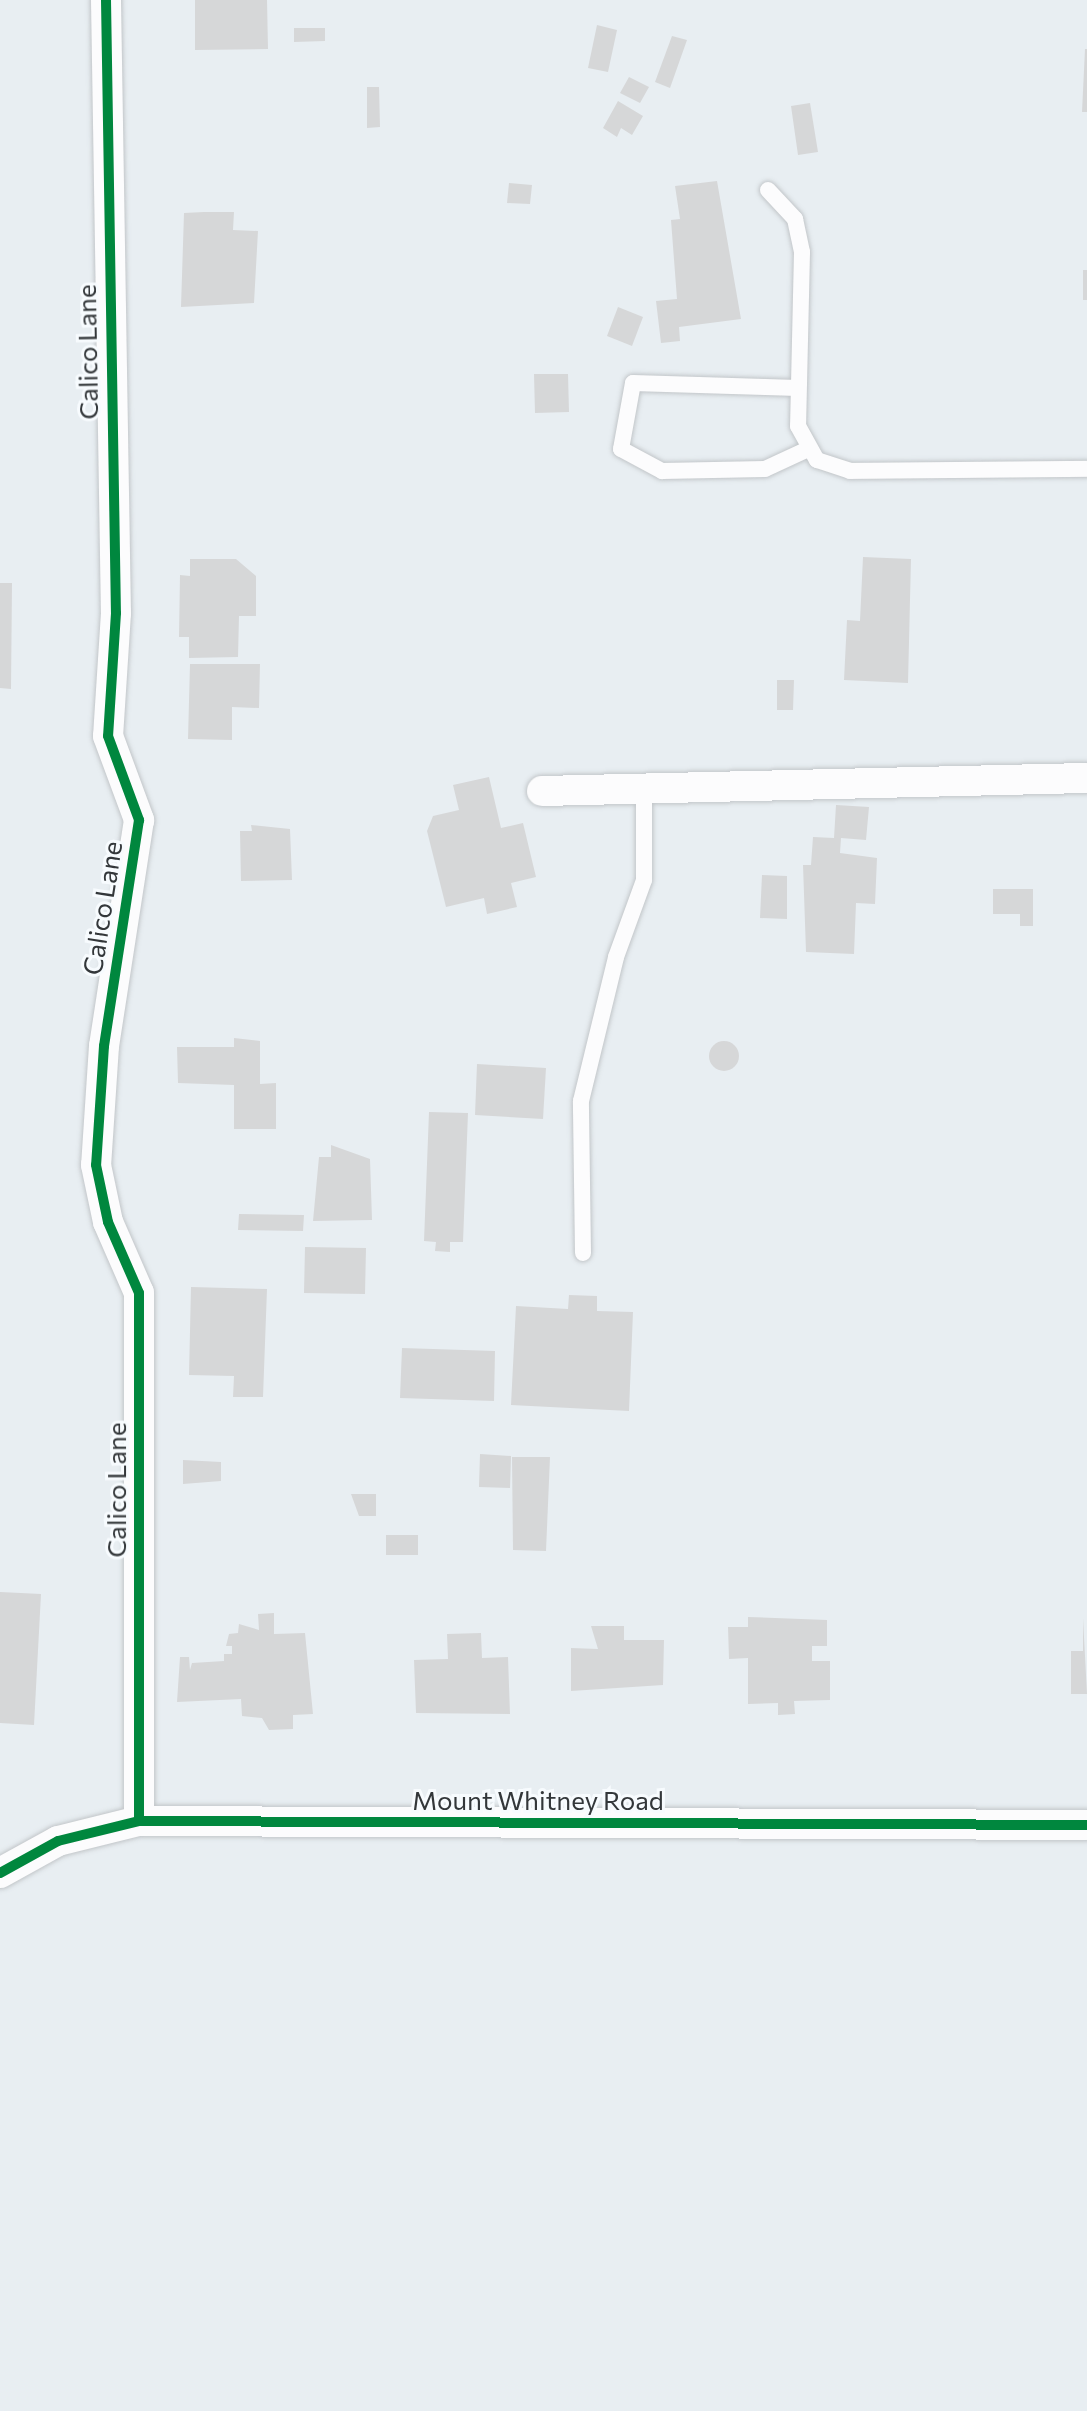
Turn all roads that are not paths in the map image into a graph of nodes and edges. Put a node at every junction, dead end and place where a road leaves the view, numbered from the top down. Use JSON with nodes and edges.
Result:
{"nodes":[{"id":1,"x":106,"y":0,"type":"edge"},
{"id":2,"x":768,"y":190,"type":"dead end"},
{"id":3,"x":798,"y":388,"type":"junction"},
{"id":4,"x":808,"y":449,"type":"junction"},
{"id":5,"x":1087,"y":469,"type":"edge"},
{"id":6,"x":1087,"y":778,"type":"edge"},
{"id":7,"x":644,"y":789,"type":"junction"},
{"id":8,"x":542,"y":791,"type":"dead end"},
{"id":9,"x":583,"y":1253,"type":"dead end"},
{"id":10,"x":139,"y":1821,"type":"junction"},
{"id":11,"x":1087,"y":1825,"type":"edge"},
{"id":12,"x":0,"y":1873,"type":"edge"}],
"edges":[{"from":1,"to":10,"type":"street","name":"Calico Lane"},
{"from":2,"to":3,"type":"lane"},
{"from":3,"to":4,"type":"lane"},
{"from":3,"to":4,"type":"lane"},
{"from":4,"to":5,"type":"lane"},
{"from":6,"to":7,"type":"street"},
{"from":7,"to":8,"type":"street"},
{"from":7,"to":9,"type":"lane"},
{"from":10,"to":11,"type":"street","name":"Mount Whitney Road"},
{"from":10,"to":12,"type":"street","name":"Mount Whitney Road"}]}
